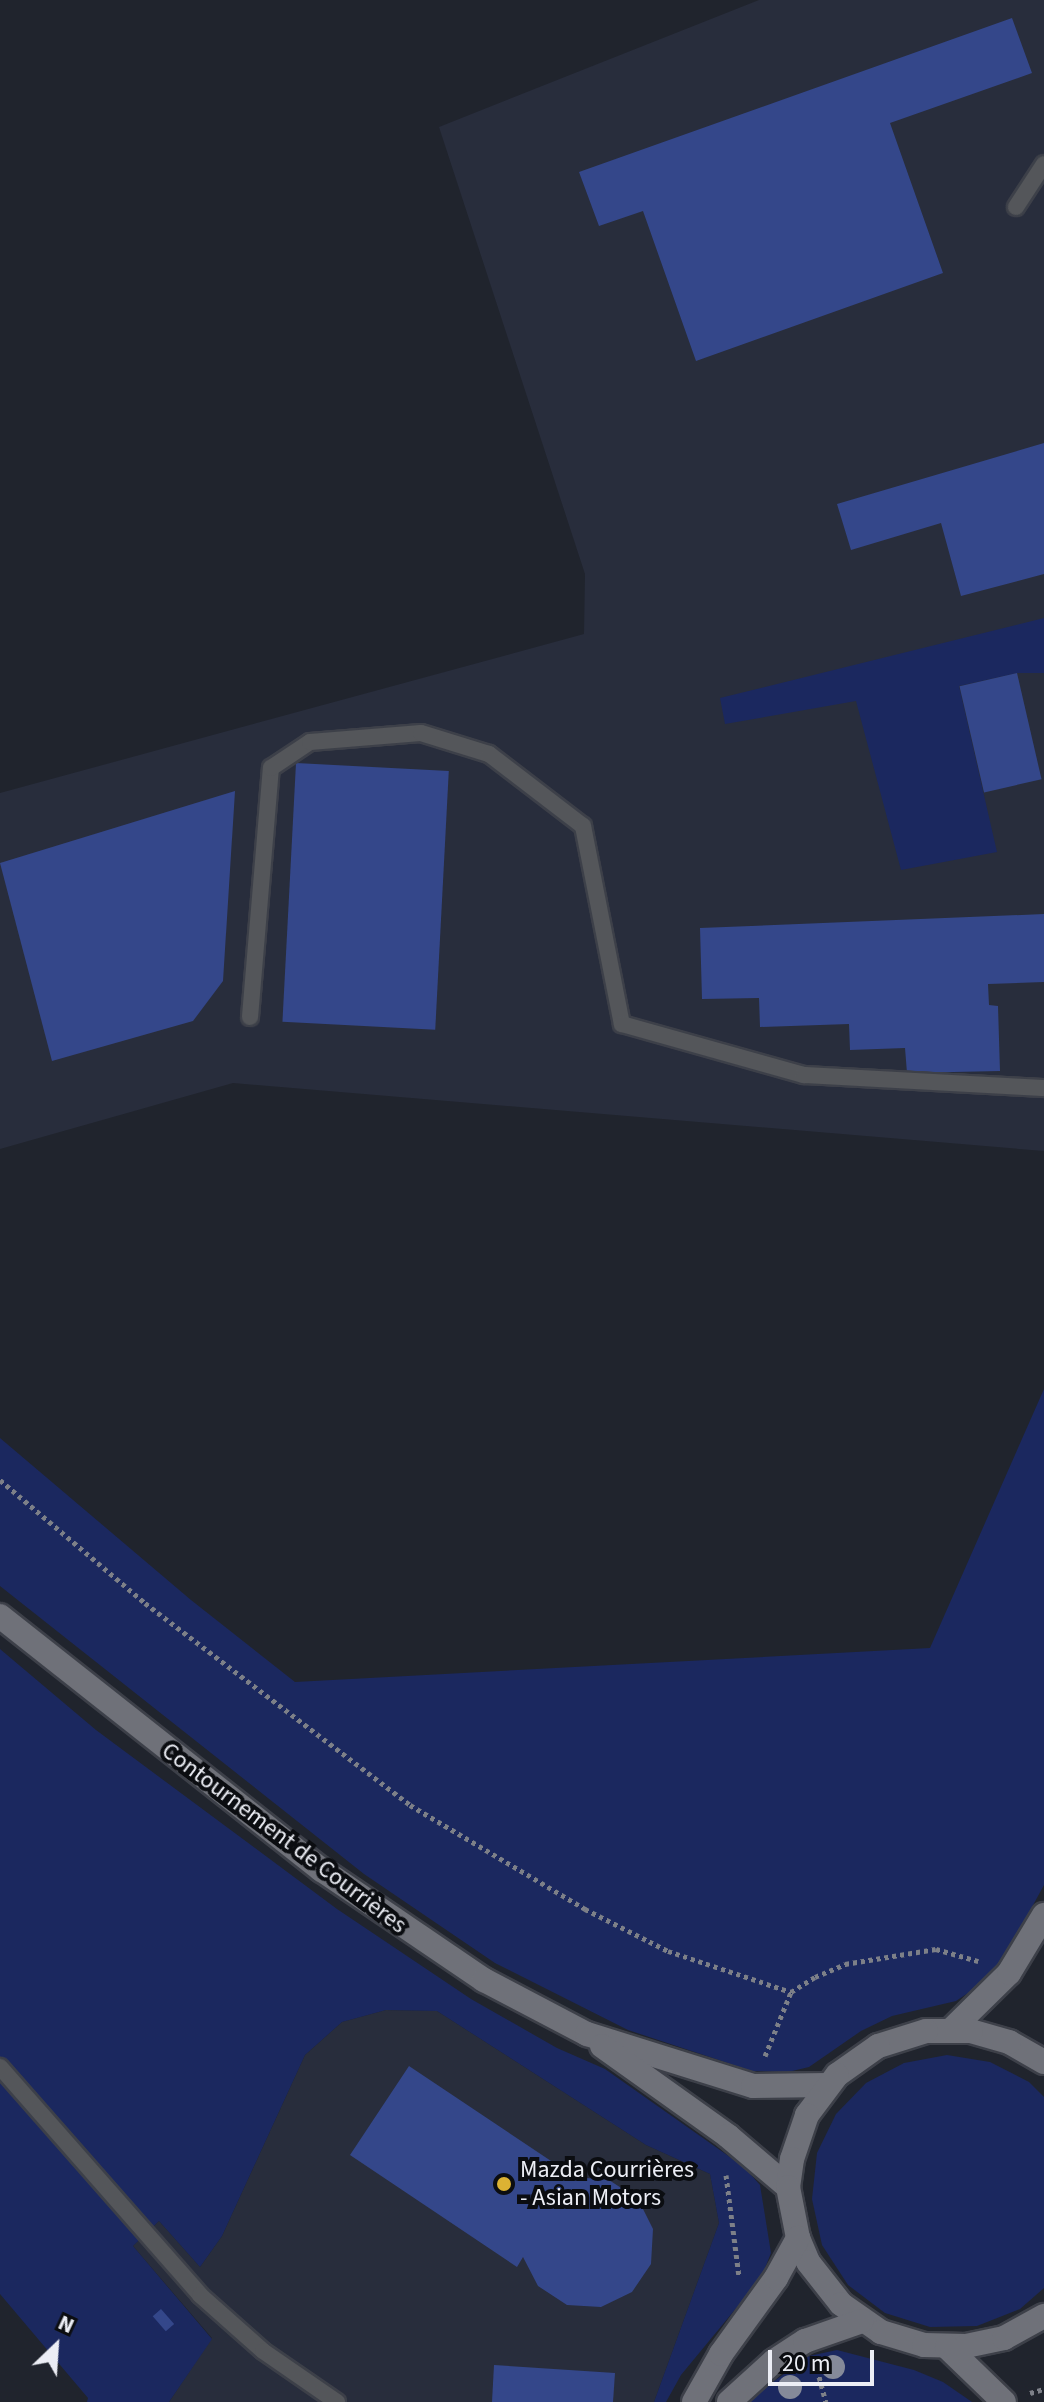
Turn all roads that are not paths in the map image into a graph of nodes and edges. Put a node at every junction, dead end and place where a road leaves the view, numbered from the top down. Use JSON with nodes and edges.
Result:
{"nodes":[{"id":1,"x":1044,"y":164,"type":"edge"},
{"id":2,"x":1016,"y":207,"type":"dead end"},
{"id":3,"x":250,"y":1017,"type":"dead end"},
{"id":4,"x":1044,"y":1088,"type":"edge"},
{"id":5,"x":0,"y":1616,"type":"edge"},
{"id":6,"x":1044,"y":1915,"type":"edge"},
{"id":7,"x":951,"y":2030,"type":"junction"},
{"id":8,"x":587,"y":2034,"type":"junction"},
{"id":9,"x":1044,"y":2062,"type":"edge"},
{"id":10,"x":0,"y":2067,"type":"edge"},
{"id":11,"x":828,"y":2085,"type":"junction"},
{"id":12,"x":788,"y":2187,"type":"junction"},
{"id":13,"x":798,"y":2238,"type":"junction"},
{"id":14,"x":1044,"y":2316,"type":"edge"},
{"id":15,"x":862,"y":2321,"type":"junction"},
{"id":16,"x":947,"y":2347,"type":"junction"},
{"id":17,"x":337,"y":2402,"type":"edge"},
{"id":18,"x":694,"y":2402,"type":"edge"},
{"id":19,"x":729,"y":2402,"type":"edge"},
{"id":20,"x":1004,"y":2402,"type":"edge"}],
"edges":[{"from":1,"to":2,"type":"lane"},
{"from":3,"to":4,"type":"lane"},
{"from":5,"to":8,"type":"main road","name":"Contournement de Courrières"},
{"from":6,"to":7,"type":"main road"},
{"from":7,"to":9,"type":"main road"},
{"from":7,"to":11,"type":"main road"},
{"from":8,"to":11,"type":"main road","name":"Contournement de Courrières"},
{"from":8,"to":12,"type":"main road","name":"Contournement de Courrières"},
{"from":10,"to":17,"type":"lane"},
{"from":11,"to":12,"type":"main road"},
{"from":12,"to":13,"type":"main road"},
{"from":13,"to":15,"type":"main road"},
{"from":13,"to":18,"type":"main road"},
{"from":14,"to":16,"type":"main road"},
{"from":15,"to":16,"type":"main road"},
{"from":15,"to":19,"type":"main road"},
{"from":16,"to":20,"type":"main road"}]}
